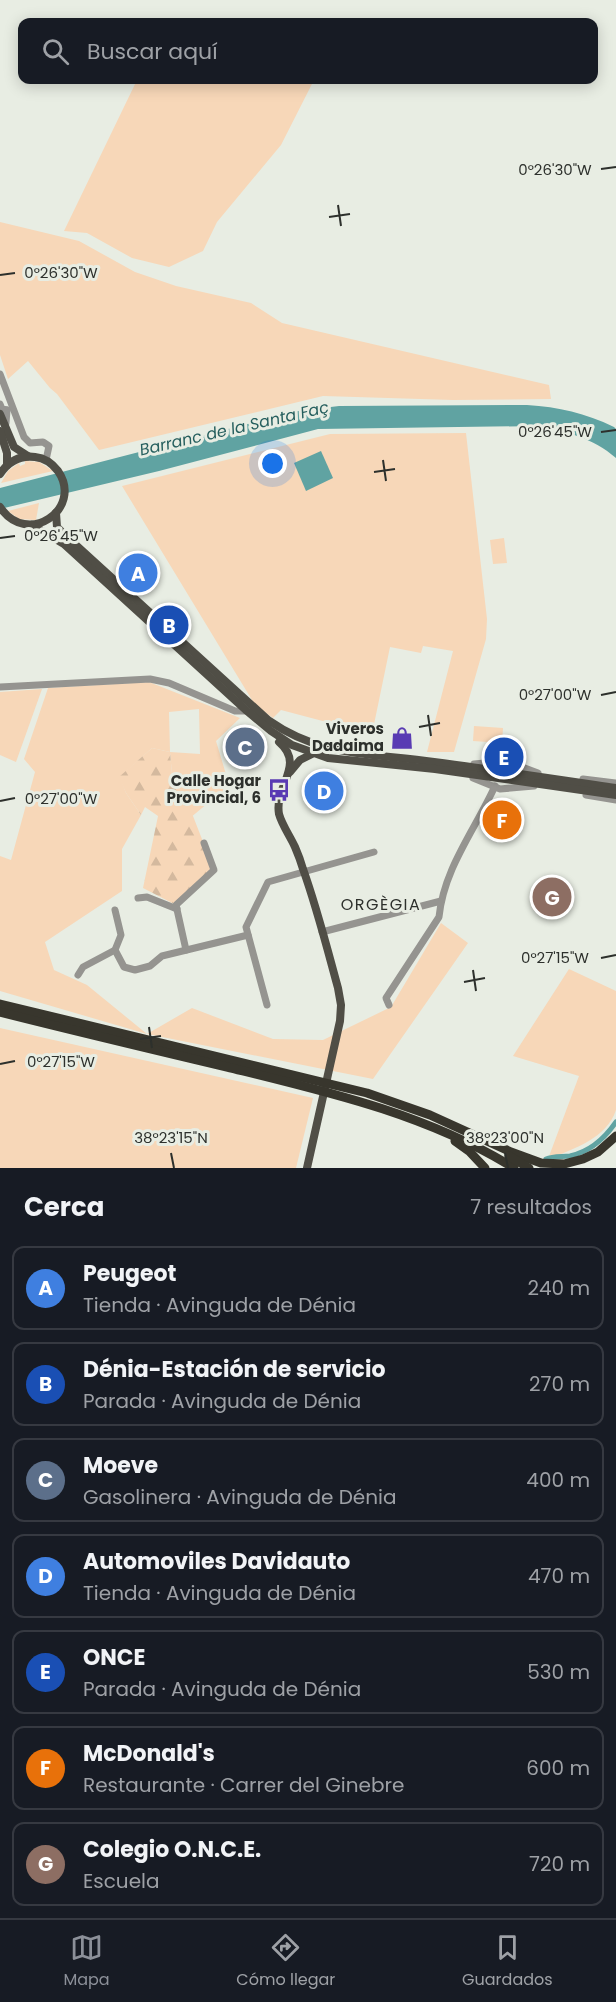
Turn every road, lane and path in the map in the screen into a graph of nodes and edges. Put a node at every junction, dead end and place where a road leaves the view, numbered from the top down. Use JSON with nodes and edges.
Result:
{"nodes":[{"id":1,"x":0,"y":374,"type":"edge"},
{"id":2,"x":0,"y":404,"type":"edge"},
{"id":3,"x":6,"y":411,"type":"edge"},
{"id":4,"x":2,"y":430,"type":"edge"},
{"id":5,"x":28,"y":456,"type":"junction"},
{"id":6,"x":46,"y":460,"type":"junction"},
{"id":7,"x":7,"y":465,"type":"junction"},
{"id":8,"x":0,"y":474,"type":"edge"},
{"id":9,"x":1,"y":509,"type":"edge"},
{"id":10,"x":56,"y":513,"type":"junction"},
{"id":11,"x":32,"y":525,"type":"junction"},
{"id":12,"x":0,"y":687,"type":"edge"},
{"id":13,"x":247,"y":711,"type":"junction"},
{"id":14,"x":271,"y":731,"type":"junction"},
{"id":15,"x":300,"y":749,"type":"junction"},
{"id":16,"x":350,"y":752,"type":"junction"},
{"id":17,"x":312,"y":754,"type":"junction"},
{"id":18,"x":502,"y":761,"type":"junction"},
{"id":19,"x":445,"y":763,"type":"junction"},
{"id":20,"x":513,"y":763,"type":"junction"},
{"id":21,"x":288,"y":773,"type":"junction"},
{"id":22,"x":516,"y":777,"type":"junction"},
{"id":23,"x":494,"y":778,"type":"junction"},
{"id":24,"x":559,"y":783,"type":"junction"},
{"id":25,"x":616,"y":783,"type":"edge"},
{"id":26,"x":616,"y":788,"type":"edge"},
{"id":27,"x":510,"y":789,"type":"junction"},
{"id":28,"x":616,"y":795,"type":"edge"},
{"id":29,"x":616,"y":800,"type":"edge"},
{"id":30,"x":204,"y":843,"type":"dead end"},
{"id":31,"x":374,"y":852,"type":"dead end"},
{"id":32,"x":304,"y":871,"type":"junction"},
{"id":33,"x":138,"y":898,"type":"dead end"},
{"id":34,"x":441,"y":901,"type":"junction"},
{"id":35,"x":177,"y":909,"type":"junction"},
{"id":36,"x":115,"y":910,"type":"dead end"},
{"id":37,"x":322,"y":932,"type":"junction"},
{"id":38,"x":248,"y":935,"type":"junction"},
{"id":39,"x":115,"y":950,"type":"junction"},
{"id":40,"x":186,"y":950,"type":"junction"},
{"id":41,"x":78,"y":975,"type":"dead end"},
{"id":42,"x":0,"y":1004,"type":"edge"},
{"id":43,"x":267,"y":1005,"type":"dead end"},
{"id":44,"x":389,"y":1005,"type":"dead end"},
{"id":45,"x":0,"y":1012,"type":"edge"},
{"id":46,"x":318,"y":1085,"type":"junction"},
{"id":47,"x":335,"y":1089,"type":"junction"},
{"id":48,"x":429,"y":1127,"type":"junction"},
{"id":49,"x":616,"y":1136,"type":"edge"},
{"id":50,"x":484,"y":1140,"type":"junction"},
{"id":51,"x":307,"y":1168,"type":"edge"},
{"id":52,"x":485,"y":1168,"type":"edge"},
{"id":53,"x":514,"y":1168,"type":"edge"},
{"id":54,"x":529,"y":1168,"type":"edge"}],
"edges":[{"from":1,"to":3,"type":"street"},
{"from":2,"to":3,"type":"street"},
{"from":3,"to":4,"type":"main road"},
{"from":3,"to":6,"type":"street"},
{"from":4,"to":5,"type":"main road"},
{"from":4,"to":7,"type":"main road"},
{"from":5,"to":6,"type":"main road"},
{"from":5,"to":7,"type":"main road"},
{"from":6,"to":10,"type":"main road"},
{"from":7,"to":8,"type":"main road"},
{"from":9,"to":11,"type":"main road"},
{"from":10,"to":11,"type":"main road"},
{"from":10,"to":16,"type":"main road"},
{"from":11,"to":13,"type":"main road"},
{"from":12,"to":13,"type":"street"},
{"from":13,"to":14,"type":"main road"},
{"from":14,"to":15,"type":"main road"},
{"from":14,"to":21,"type":"main road"},
{"from":15,"to":16,"type":"main road"},
{"from":15,"to":17,"type":"main road"},
{"from":15,"to":21,"type":"main road"},
{"from":16,"to":19,"type":"main road"},
{"from":17,"to":21,"type":"main road"},
{"from":17,"to":23,"type":"main road"},
{"from":18,"to":19,"type":"street"},
{"from":18,"to":20,"type":"street"},
{"from":18,"to":23,"type":"street"},
{"from":19,"to":23,"type":"main road"},
{"from":20,"to":22,"type":"street"},
{"from":20,"to":24,"type":"street"},
{"from":21,"to":32,"type":"main road"},
{"from":22,"to":23,"type":"main road"},
{"from":22,"to":24,"type":"main road"},
{"from":22,"to":27,"type":"street"},
{"from":23,"to":27,"type":"street"},
{"from":23,"to":34,"type":"street"},
{"from":24,"to":25,"type":"street"},
{"from":24,"to":26,"type":"main road"},
{"from":24,"to":27,"type":"street"},
{"from":24,"to":28,"type":"main road"},
{"from":24,"to":29,"type":"street"},
{"from":30,"to":35,"type":"street"},
{"from":31,"to":32,"type":"street"},
{"from":32,"to":37,"type":"main road"},
{"from":32,"to":38,"type":"street"},
{"from":33,"to":35,"type":"street"},
{"from":34,"to":37,"type":"street"},
{"from":34,"to":44,"type":"street"},
{"from":35,"to":40,"type":"street"},
{"from":36,"to":39,"type":"street"},
{"from":37,"to":51,"type":"main road"},
{"from":38,"to":40,"type":"street"},
{"from":38,"to":43,"type":"street"},
{"from":39,"to":40,"type":"street"},
{"from":39,"to":41,"type":"street"},
{"from":42,"to":46,"type":"highway"},
{"from":45,"to":46,"type":"highway"},
{"from":46,"to":47,"type":"highway"},
{"from":47,"to":48,"type":"highway"},
{"from":47,"to":50,"type":"highway"},
{"from":48,"to":52,"type":"highway"},
{"from":48,"to":53,"type":"highway"},
{"from":49,"to":50,"type":"highway"},
{"from":50,"to":54,"type":"highway"}]}
